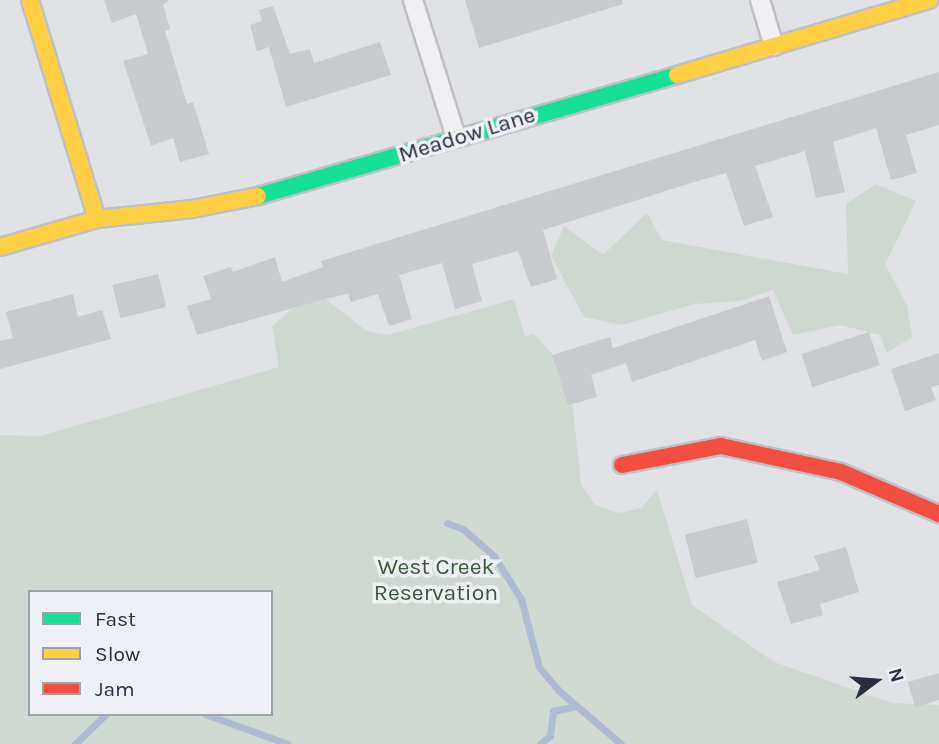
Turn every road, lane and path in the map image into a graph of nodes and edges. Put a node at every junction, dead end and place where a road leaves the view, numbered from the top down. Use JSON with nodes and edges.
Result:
{"nodes":[{"id":1,"x":30,"y":0,"type":"edge"},
{"id":2,"x":414,"y":0,"type":"edge"},
{"id":3,"x":761,"y":0,"type":"edge"},
{"id":4,"x":929,"y":0,"type":"edge"},
{"id":5,"x":774,"y":46,"type":"junction"},
{"id":6,"x":456,"y":137,"type":"junction"},
{"id":7,"x":97,"y":219,"type":"junction"},
{"id":8,"x":0,"y":247,"type":"edge"},
{"id":9,"x":622,"y":465,"type":"dead end"},
{"id":10,"x":939,"y":514,"type":"edge"}],
"edges":[{"from":1,"to":7,"type":"street"},
{"from":2,"to":6,"type":"street"},
{"from":3,"to":5,"type":"street"},
{"from":4,"to":5,"type":"street","name":"Meadow Lane"},
{"from":5,"to":6,"type":"street","name":"Meadow Lane"},
{"from":6,"to":7,"type":"street","name":"Meadow Lane"},
{"from":7,"to":8,"type":"street","name":"Meadow Lane"},
{"from":9,"to":10,"type":"street"}]}
